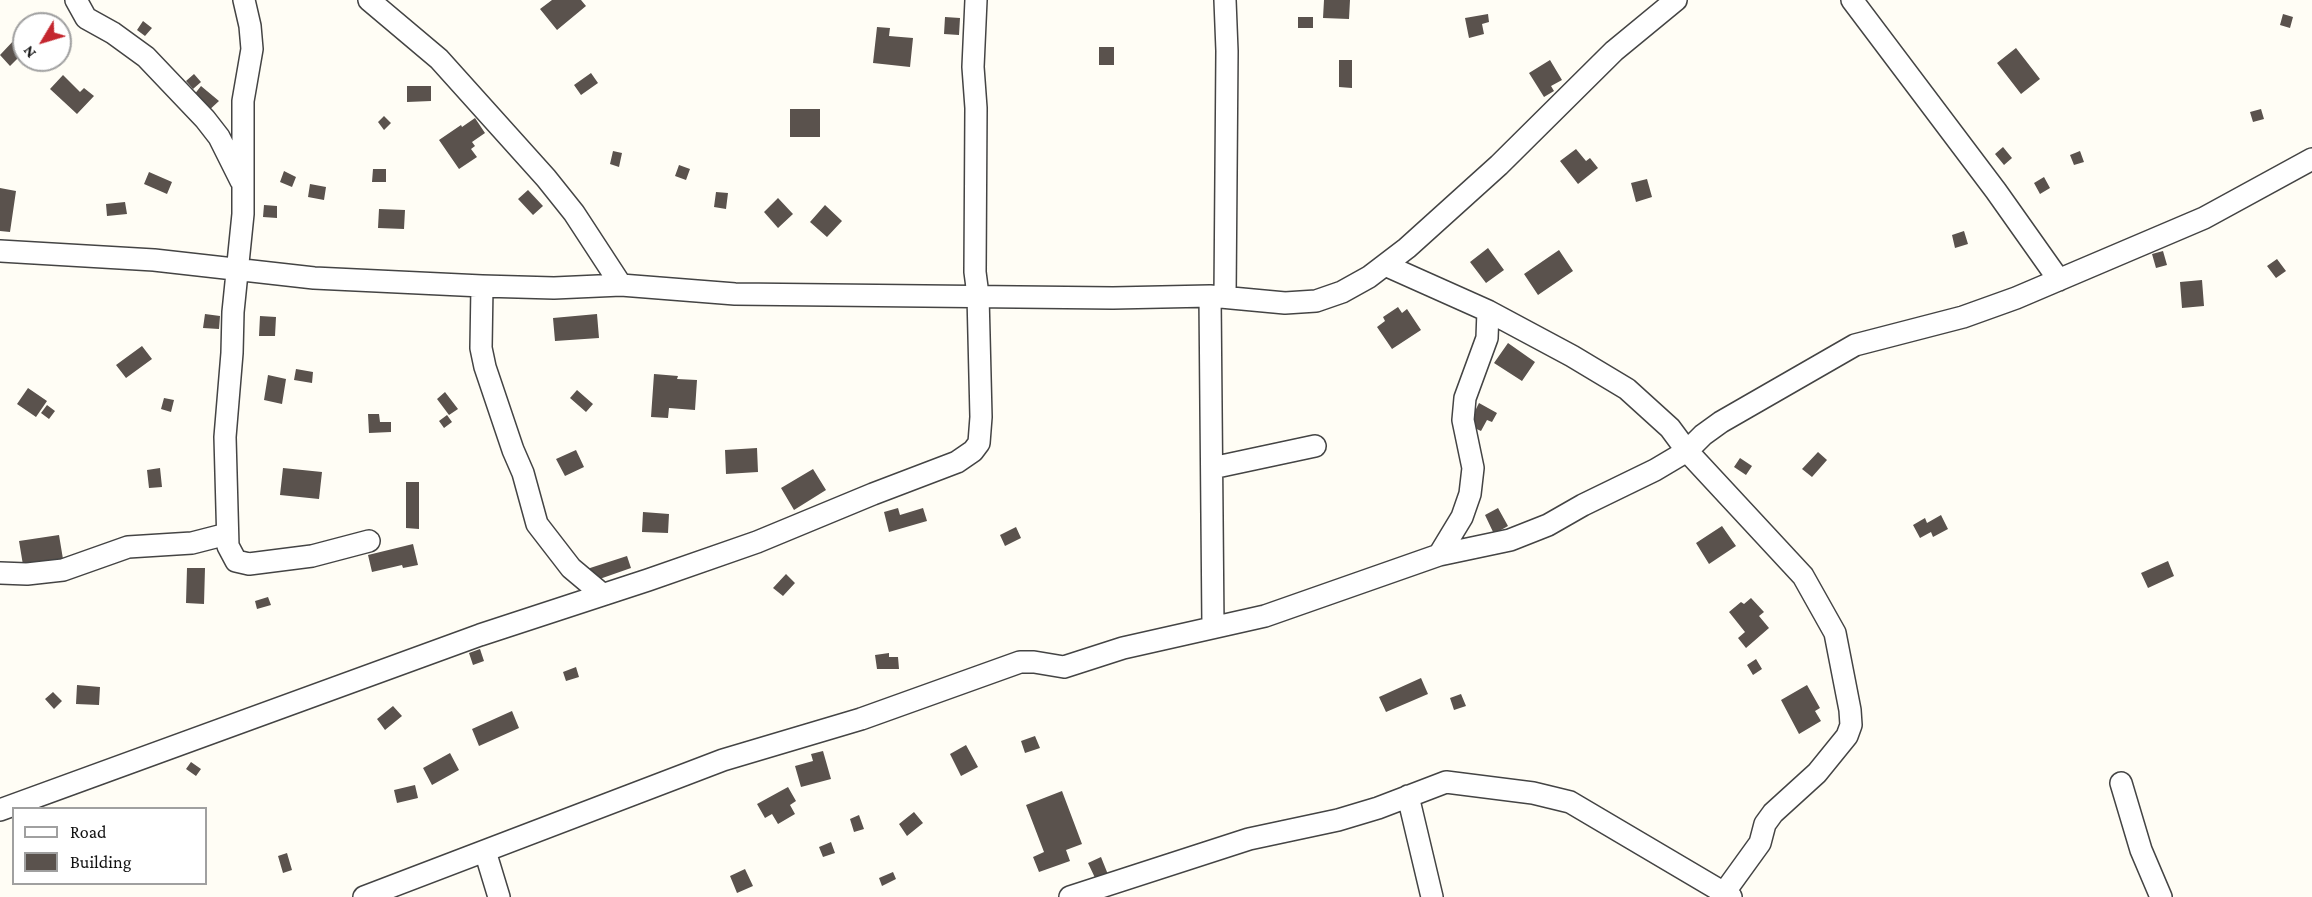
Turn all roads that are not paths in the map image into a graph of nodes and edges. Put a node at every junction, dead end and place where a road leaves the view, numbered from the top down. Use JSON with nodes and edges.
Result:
{"nodes":[{"id":1,"x":76,"y":0,"type":"edge"},
{"id":2,"x":244,"y":0,"type":"edge"},
{"id":3,"x":369,"y":0,"type":"edge"},
{"id":4,"x":976,"y":0,"type":"edge"},
{"id":5,"x":1225,"y":0,"type":"edge"},
{"id":6,"x":1676,"y":0,"type":"edge"},
{"id":7,"x":1852,"y":0,"type":"edge"},
{"id":8,"x":2312,"y":159,"type":"edge"},
{"id":9,"x":243,"y":185,"type":"junction"},
{"id":10,"x":0,"y":250,"type":"edge"},
{"id":11,"x":1384,"y":265,"type":"junction"},
{"id":12,"x":237,"y":271,"type":"junction"},
{"id":13,"x":2059,"y":280,"type":"junction"},
{"id":14,"x":621,"y":285,"type":"junction"},
{"id":15,"x":482,"y":286,"type":"junction"},
{"id":16,"x":978,"y":295,"type":"junction"},
{"id":17,"x":1217,"y":297,"type":"junction"},
{"id":18,"x":1488,"y":311,"type":"junction"},
{"id":19,"x":1315,"y":446,"type":"dead end"},
{"id":20,"x":1687,"y":451,"type":"junction"},
{"id":21,"x":1212,"y":468,"type":"junction"},
{"id":22,"x":227,"y":534,"type":"junction"},
{"id":23,"x":369,"y":541,"type":"dead end"},
{"id":24,"x":1439,"y":555,"type":"junction"},
{"id":25,"x":571,"y":568,"type":"junction"},
{"id":26,"x":0,"y":573,"type":"edge"},
{"id":27,"x":602,"y":594,"type":"junction"},
{"id":28,"x":567,"y":605,"type":"junction"},
{"id":29,"x":1213,"y":627,"type":"junction"},
{"id":30,"x":2121,"y":783,"type":"dead end"},
{"id":31,"x":1408,"y":796,"type":"junction"},
{"id":32,"x":0,"y":810,"type":"edge"},
{"id":33,"x":484,"y":851,"type":"junction"},
{"id":34,"x":1725,"y":896,"type":"edge"},
{"id":35,"x":364,"y":897,"type":"edge"},
{"id":36,"x":499,"y":897,"type":"edge"},
{"id":37,"x":1071,"y":897,"type":"edge"},
{"id":38,"x":1432,"y":897,"type":"edge"},
{"id":39,"x":2161,"y":897,"type":"edge"}],
"edges":[{"from":1,"to":9,"type":"street"},
{"from":2,"to":9,"type":"street"},
{"from":3,"to":14,"type":"street"},
{"from":4,"to":16,"type":"street"},
{"from":5,"to":17,"type":"street"},
{"from":6,"to":11,"type":"street"},
{"from":7,"to":13,"type":"street"},
{"from":8,"to":13,"type":"street"},
{"from":9,"to":12,"type":"street"},
{"from":10,"to":12,"type":"street"},
{"from":11,"to":17,"type":"street"},
{"from":11,"to":18,"type":"street"},
{"from":12,"to":15,"type":"street"},
{"from":12,"to":22,"type":"street"},
{"from":13,"to":20,"type":"street"},
{"from":14,"to":15,"type":"street"},
{"from":14,"to":16,"type":"street"},
{"from":15,"to":25,"type":"street"},
{"from":16,"to":17,"type":"street"},
{"from":16,"to":27,"type":"street"},
{"from":17,"to":21,"type":"street"},
{"from":18,"to":20,"type":"street"},
{"from":18,"to":24,"type":"street"},
{"from":19,"to":21,"type":"street"},
{"from":20,"to":24,"type":"street"},
{"from":20,"to":34,"type":"street"},
{"from":21,"to":29,"type":"street"},
{"from":22,"to":23,"type":"street"},
{"from":22,"to":26,"type":"street"},
{"from":24,"to":29,"type":"street"},
{"from":25,"to":27,"type":"street"},
{"from":25,"to":28,"type":"street"},
{"from":27,"to":28,"type":"street"},
{"from":28,"to":32,"type":"street"},
{"from":29,"to":33,"type":"street"},
{"from":30,"to":39,"type":"street"},
{"from":31,"to":34,"type":"street"},
{"from":31,"to":37,"type":"street"},
{"from":31,"to":38,"type":"street"},
{"from":33,"to":35,"type":"street"},
{"from":33,"to":36,"type":"street"}]}
